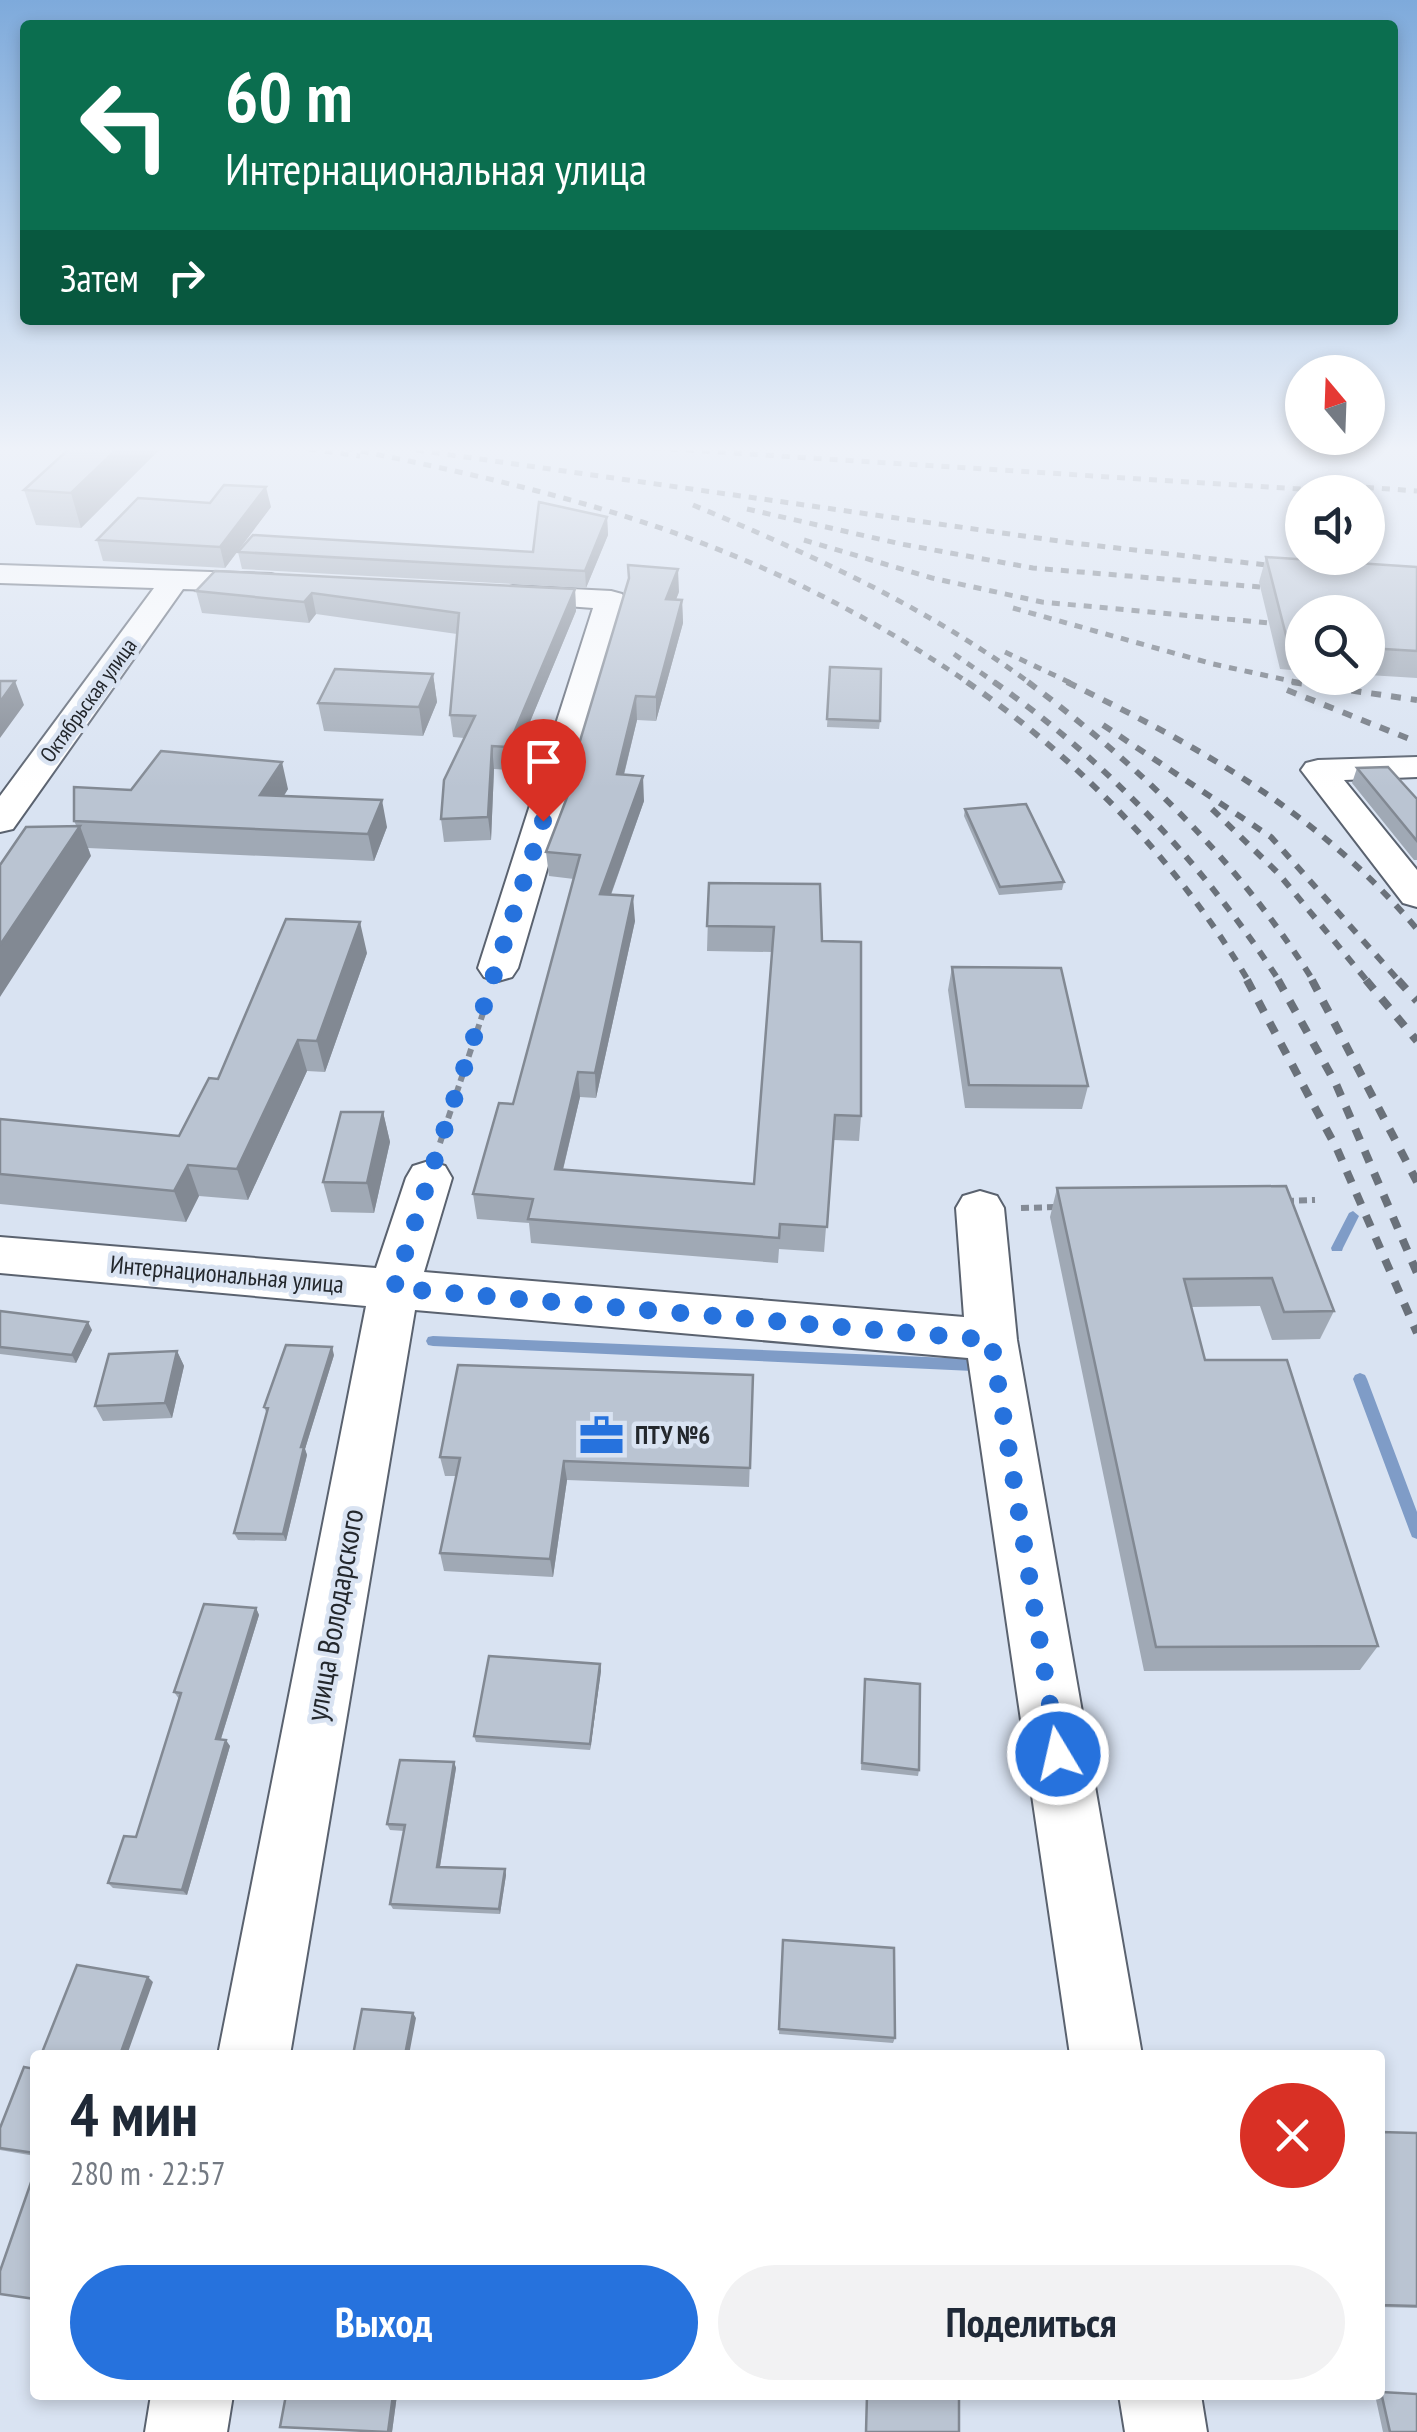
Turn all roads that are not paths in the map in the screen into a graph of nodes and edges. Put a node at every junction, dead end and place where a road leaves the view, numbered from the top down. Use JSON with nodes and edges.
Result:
{"nodes":[{"id":1,"x":0,"y":574,"type":"edge"},
{"id":2,"x":176,"y":578,"type":"junction"},
{"id":3,"x":295,"y":584,"type":"edge"},
{"id":4,"x":493,"y":594,"type":"edge"},
{"id":5,"x":1417,"y":766,"type":"edge"},
{"id":6,"x":0,"y":821,"type":"edge"},
{"id":7,"x":1417,"y":896,"type":"edge"},
{"id":8,"x":498,"y":968,"type":"road end"},
{"id":9,"x":428,"y":1178,"type":"road end"},
{"id":10,"x":980,"y":1208,"type":"road end"},
{"id":11,"x":0,"y":1255,"type":"edge"},
{"id":12,"x":394,"y":1288,"type":"junction"},
{"id":13,"x":991,"y":1340,"type":"junction"},
{"id":14,"x":255,"y":2050,"type":"edge"},
{"id":15,"x":1105,"y":2050,"type":"edge"},
{"id":16,"x":191,"y":2400,"type":"edge"},
{"id":17,"x":1161,"y":2400,"type":"edge"},
{"id":18,"x":186,"y":2432,"type":"edge"},
{"id":19,"x":1166,"y":2432,"type":"edge"}],
"edges":[{"from":1,"to":2,"type":"street"},
{"from":2,"to":3,"type":"street"},
{"from":2,"to":6,"type":"street","name":"Октябрьская улица"},
{"from":4,"to":8,"type":"street"},
{"from":5,"to":7,"type":"street"},
{"from":9,"to":12,"type":"street","name":"улица Володарского"},
{"from":10,"to":13,"type":"street"},
{"from":11,"to":12,"type":"street","name":"Интернациональная улица"},
{"from":12,"to":13,"type":"street","name":"Интернациональная улица"},
{"from":12,"to":14,"type":"street","name":"улица Володарского"},
{"from":13,"to":15,"type":"street"},
{"from":16,"to":18,"type":"street"},
{"from":17,"to":19,"type":"street"}]}
